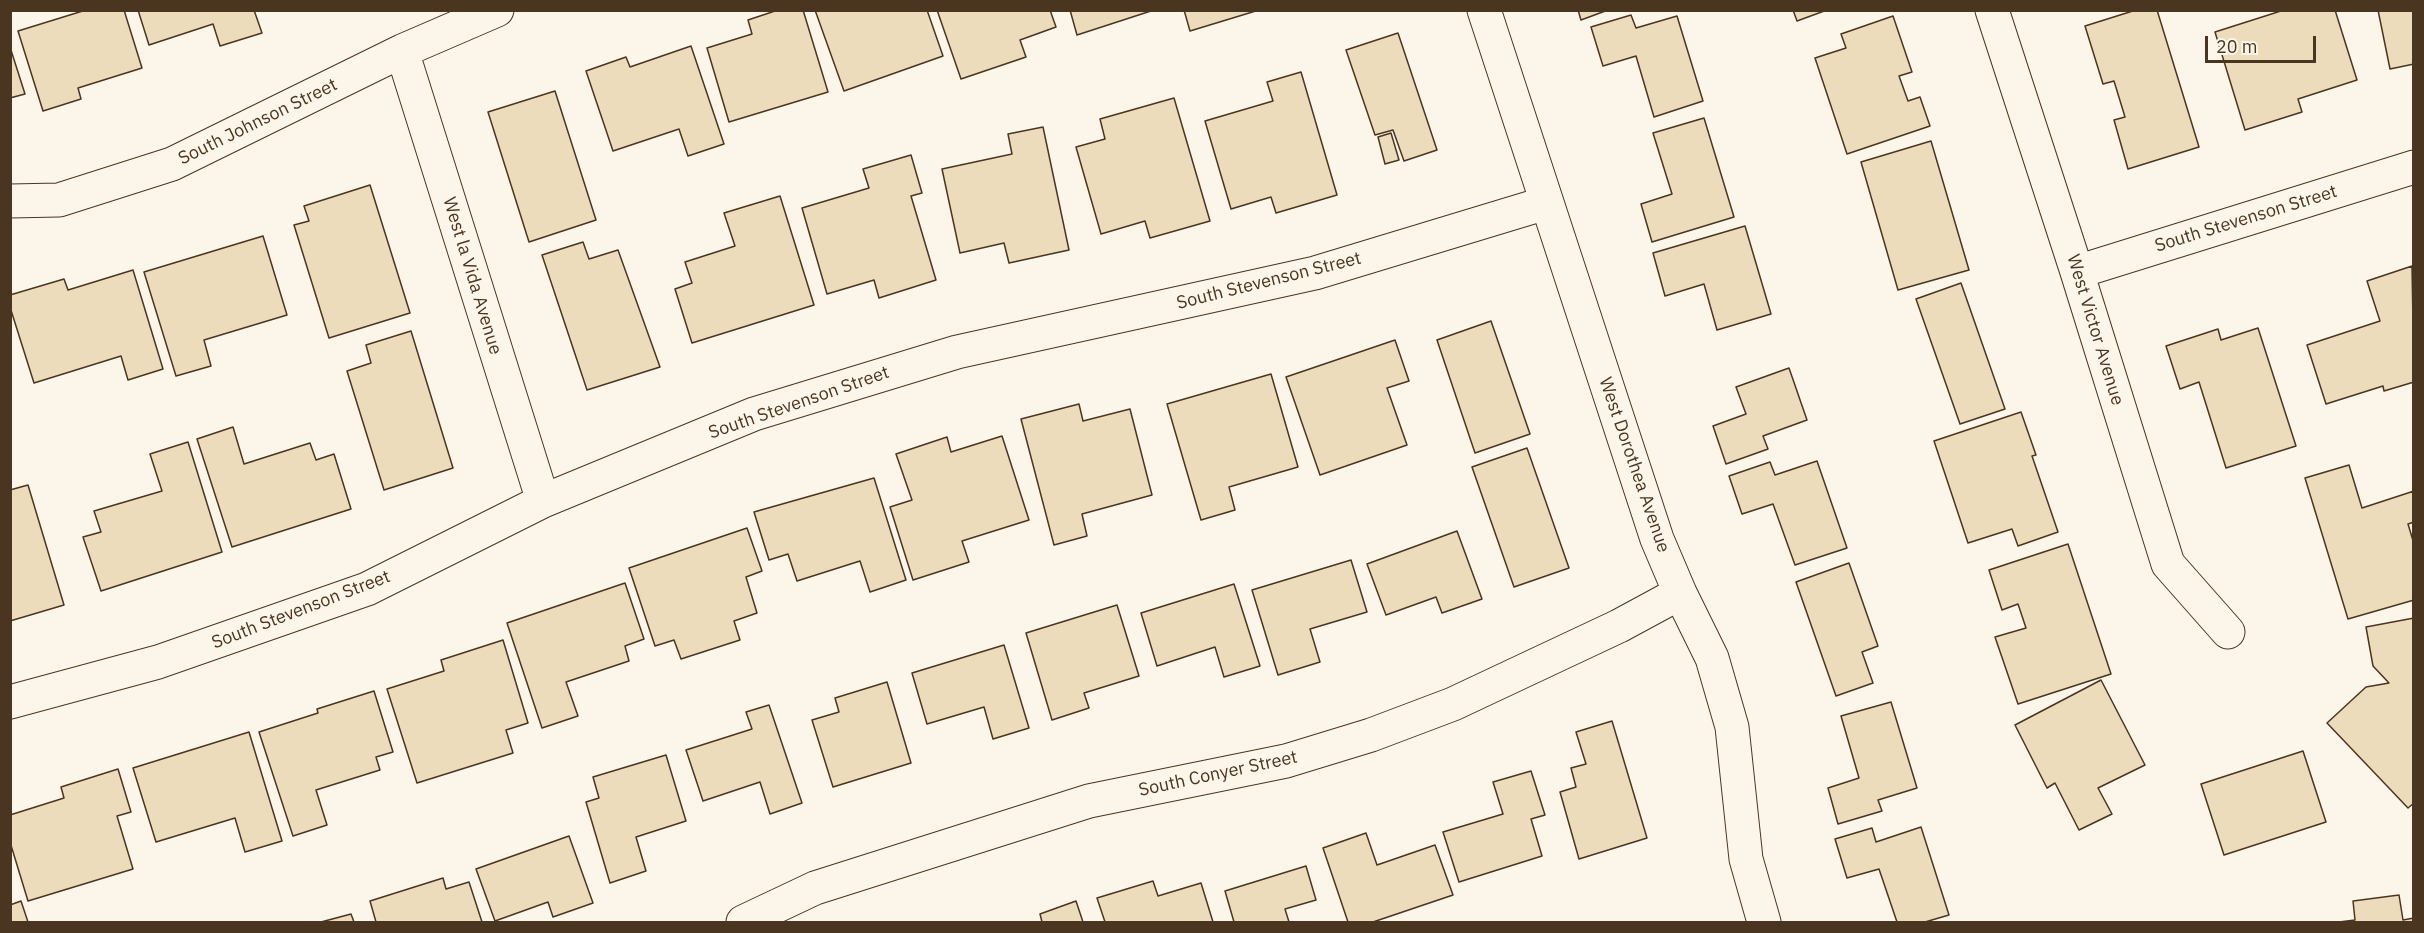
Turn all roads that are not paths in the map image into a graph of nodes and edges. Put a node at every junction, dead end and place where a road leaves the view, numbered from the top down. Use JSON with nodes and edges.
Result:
{"nodes":[{"id":1,"x":497,"y":10,"type":"edge"},
{"id":2,"x":1484,"y":10,"type":"edge"},
{"id":3,"x":1992,"y":10,"type":"edge"},
{"id":4,"x":402,"y":51,"type":"junction"},
{"id":5,"x":2414,"y":166,"type":"edge"},
{"id":6,"x":10,"y":201,"type":"edge"},
{"id":7,"x":1546,"y":203,"type":"junction"},
{"id":8,"x":2078,"y":272,"type":"junction"},
{"id":9,"x":543,"y":501,"type":"junction"},
{"id":10,"x":1680,"y":593,"type":"junction"},
{"id":11,"x":2228,"y":632,"type":"dead end"},
{"id":12,"x":10,"y":702,"type":"edge"},
{"id":13,"x":743,"y":922,"type":"edge"},
{"id":14,"x":1764,"y":922,"type":"edge"}],
"edges":[{"from":1,"to":4,"type":"street","name":"South Johnson Street"},
{"from":2,"to":7,"type":"street","name":"West Dorothea Avenue"},
{"from":3,"to":8,"type":"street","name":"West Victor Avenue"},
{"from":4,"to":6,"type":"street","name":"South Johnson Street"},
{"from":4,"to":9,"type":"street","name":"West la Vida Avenue"},
{"from":5,"to":8,"type":"street","name":"South Stevenson Street"},
{"from":7,"to":9,"type":"street","name":"South Stevenson Street"},
{"from":7,"to":10,"type":"street","name":"West Dorothea Avenue"},
{"from":8,"to":11,"type":"street","name":"West Victor Avenue"},
{"from":9,"to":12,"type":"street","name":"South Stevenson Street"},
{"from":10,"to":13,"type":"street","name":"South Conyer Street"},
{"from":10,"to":14,"type":"street","name":"West Dorothea Avenue"}]}
